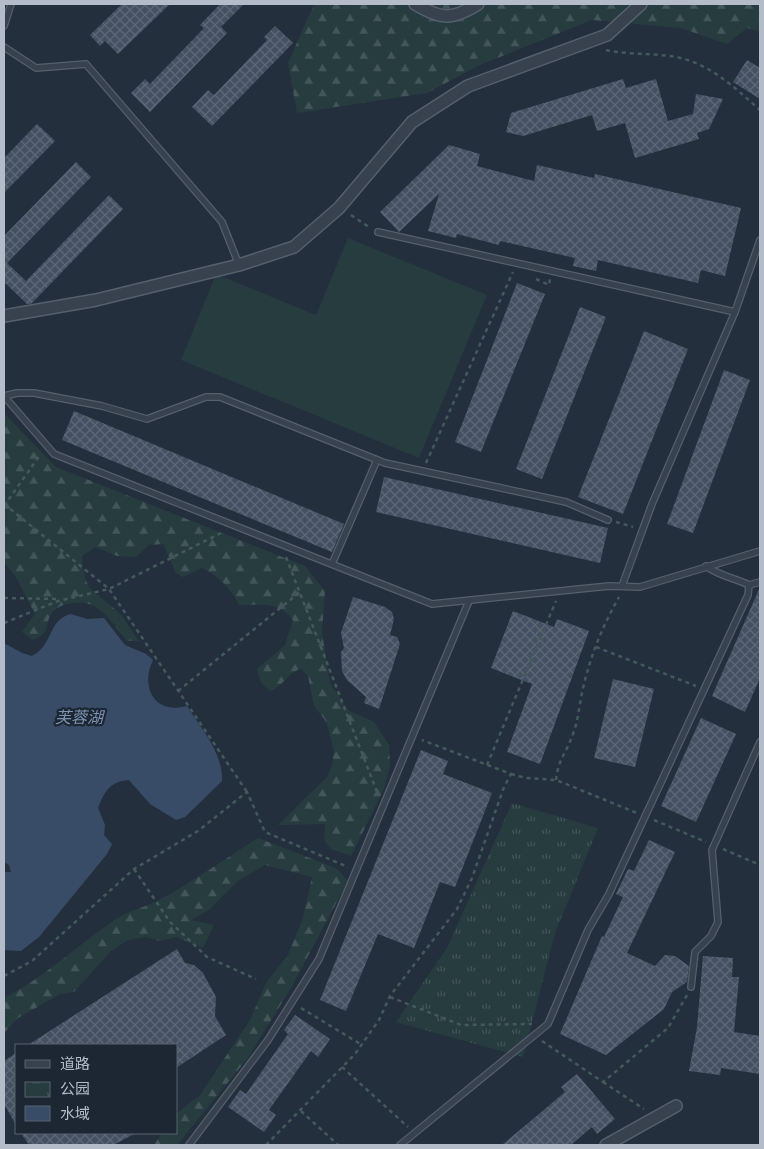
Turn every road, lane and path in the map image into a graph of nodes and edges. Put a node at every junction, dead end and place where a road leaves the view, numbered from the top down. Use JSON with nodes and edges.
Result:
{"nodes":[{"id":1,"x":11,"y":4,"type":"edge"},
{"id":2,"x":415,"y":4,"type":"edge"},
{"id":3,"x":478,"y":4,"type":"edge"},
{"id":4,"x":641,"y":4,"type":"edge"},
{"id":5,"x":4,"y":26,"type":"edge"},
{"id":6,"x":4,"y":47,"type":"edge"},
{"id":7,"x":604,"y":50,"type":"dead end"},
{"id":8,"x":760,"y":110,"type":"edge"},
{"id":9,"x":339,"y":208,"type":"junction"},
{"id":10,"x":378,"y":232,"type":"joint"},
{"id":11,"x":760,"y":240,"type":"edge"},
{"id":12,"x":240,"y":265,"type":"junction"},
{"id":13,"x":551,"y":271,"type":"junction"},
{"id":14,"x":522,"y":274,"type":"dead end"},
{"id":15,"x":531,"y":278,"type":"dead end"},
{"id":16,"x":735,"y":312,"type":"junction"},
{"id":17,"x":4,"y":316,"type":"edge"},
{"id":18,"x":4,"y":396,"type":"edge"},
{"id":19,"x":47,"y":446,"type":"junction"},
{"id":20,"x":377,"y":460,"type":"junction"},
{"id":21,"x":422,"y":471,"type":"junction"},
{"id":22,"x":4,"y":505,"type":"edge"},
{"id":23,"x":608,"y":520,"type":"joint"},
{"id":24,"x":221,"y":532,"type":"dead end"},
{"id":25,"x":641,"y":532,"type":"junction"},
{"id":26,"x":282,"y":544,"type":"junction"},
{"id":27,"x":760,"y":551,"type":"edge"},
{"id":28,"x":332,"y":564,"type":"junction"},
{"id":29,"x":706,"y":566,"type":"junction"},
{"id":30,"x":760,"y":582,"type":"edge"},
{"id":31,"x":749,"y":585,"type":"junction"},
{"id":32,"x":622,"y":586,"type":"junction"},
{"id":33,"x":109,"y":590,"type":"junction"},
{"id":34,"x":560,"y":591,"type":"junction"},
{"id":35,"x":300,"y":592,"type":"junction"},
{"id":36,"x":4,"y":598,"type":"edge"},
{"id":37,"x":67,"y":599,"type":"junction"},
{"id":38,"x":469,"y":601,"type":"junction"},
{"id":39,"x":4,"y":623,"type":"edge"},
{"id":40,"x":596,"y":647,"type":"junction"},
{"id":41,"x":704,"y":689,"type":"junction"},
{"id":42,"x":178,"y":691,"type":"junction"},
{"id":43,"x":412,"y":736,"type":"junction"},
{"id":44,"x":760,"y":742,"type":"edge"},
{"id":45,"x":488,"y":765,"type":"junction"},
{"id":46,"x":511,"y":774,"type":"junction"},
{"id":47,"x":556,"y":780,"type":"junction"},
{"id":48,"x":247,"y":792,"type":"junction"},
{"id":49,"x":383,"y":807,"type":"junction"},
{"id":50,"x":645,"y":816,"type":"junction"},
{"id":51,"x":714,"y":845,"type":"junction"},
{"id":52,"x":760,"y":866,"type":"edge"},
{"id":53,"x":134,"y":869,"type":"junction"},
{"id":54,"x":356,"y":870,"type":"junction"},
{"id":55,"x":4,"y":976,"type":"edge"},
{"id":56,"x":256,"y":979,"type":"dead end"},
{"id":57,"x":691,"y":987,"type":"joint"},
{"id":58,"x":390,"y":997,"type":"junction"},
{"id":59,"x":292,"y":1002,"type":"junction"},
{"id":60,"x":548,"y":1024,"type":"junction"},
{"id":61,"x":534,"y":1036,"type":"junction"},
{"id":62,"x":362,"y":1045,"type":"junction"},
{"id":63,"x":342,"y":1067,"type":"junction"},
{"id":64,"x":603,"y":1082,"type":"junction"},
{"id":65,"x":676,"y":1106,"type":"dead end"},
{"id":66,"x":301,"y":1111,"type":"junction"},
{"id":67,"x":656,"y":1117,"type":"junction"},
{"id":68,"x":415,"y":1133,"type":"junction"},
{"id":69,"x":189,"y":1145,"type":"edge"},
{"id":70,"x":266,"y":1145,"type":"edge"},
{"id":71,"x":338,"y":1145,"type":"edge"},
{"id":72,"x":400,"y":1145,"type":"edge"},
{"id":73,"x":606,"y":1145,"type":"edge"}],
"edges":[{"from":1,"to":5,"type":"lane"},
{"from":2,"to":3,"type":"street"},
{"from":4,"to":9,"type":"street"},
{"from":6,"to":12,"type":"lane"},
{"from":7,"to":8,"type":"path"},
{"from":9,"to":10,"type":"path"},
{"from":9,"to":12,"type":"street"},
{"from":10,"to":13,"type":"lane"},
{"from":11,"to":16,"type":"lane"},
{"from":12,"to":17,"type":"street"},
{"from":13,"to":15,"type":"path"},
{"from":13,"to":16,"type":"lane"},
{"from":14,"to":21,"type":"path"},
{"from":16,"to":25,"type":"lane"},
{"from":18,"to":19,"type":"lane"},
{"from":18,"to":20,"type":"lane"},
{"from":19,"to":22,"type":"path"},
{"from":19,"to":26,"type":"lane"},
{"from":20,"to":21,"type":"lane"},
{"from":20,"to":28,"type":"lane"},
{"from":21,"to":23,"type":"lane"},
{"from":22,"to":33,"type":"path"},
{"from":23,"to":25,"type":"path"},
{"from":24,"to":33,"type":"path"},
{"from":25,"to":32,"type":"lane"},
{"from":26,"to":28,"type":"lane"},
{"from":26,"to":35,"type":"path"},
{"from":27,"to":29,"type":"lane"},
{"from":28,"to":38,"type":"lane"},
{"from":29,"to":31,"type":"lane"},
{"from":29,"to":32,"type":"lane"},
{"from":30,"to":31,"type":"lane"},
{"from":31,"to":41,"type":"lane"},
{"from":32,"to":34,"type":"lane"},
{"from":32,"to":40,"type":"path"},
{"from":33,"to":37,"type":"path"},
{"from":33,"to":42,"type":"path"},
{"from":34,"to":38,"type":"lane"},
{"from":34,"to":45,"type":"path"},
{"from":35,"to":42,"type":"path"},
{"from":35,"to":49,"type":"path"},
{"from":36,"to":37,"type":"path"},
{"from":37,"to":39,"type":"path"},
{"from":38,"to":43,"type":"lane"},
{"from":40,"to":41,"type":"path"},
{"from":40,"to":47,"type":"path"},
{"from":41,"to":50,"type":"lane"},
{"from":42,"to":48,"type":"path"},
{"from":43,"to":45,"type":"path"},
{"from":43,"to":49,"type":"lane"},
{"from":44,"to":51,"type":"lane"},
{"from":45,"to":46,"type":"path"},
{"from":46,"to":47,"type":"path"},
{"from":46,"to":58,"type":"path"},
{"from":47,"to":50,"type":"path"},
{"from":48,"to":53,"type":"path"},
{"from":48,"to":54,"type":"path"},
{"from":49,"to":54,"type":"lane"},
{"from":50,"to":51,"type":"path"},
{"from":50,"to":60,"type":"lane"},
{"from":51,"to":52,"type":"path"},
{"from":51,"to":57,"type":"lane"},
{"from":53,"to":55,"type":"path"},
{"from":53,"to":56,"type":"path"},
{"from":54,"to":59,"type":"lane"},
{"from":57,"to":64,"type":"path"},
{"from":58,"to":60,"type":"path"},
{"from":58,"to":62,"type":"path"},
{"from":59,"to":62,"type":"path"},
{"from":59,"to":69,"type":"lane"},
{"from":60,"to":61,"type":"lane"},
{"from":61,"to":64,"type":"path"},
{"from":61,"to":68,"type":"lane"},
{"from":62,"to":63,"type":"path"},
{"from":63,"to":66,"type":"path"},
{"from":63,"to":68,"type":"path"},
{"from":64,"to":67,"type":"path"},
{"from":65,"to":67,"type":"street"},
{"from":66,"to":70,"type":"path"},
{"from":66,"to":71,"type":"path"},
{"from":67,"to":73,"type":"street"},
{"from":68,"to":72,"type":"lane"}]}
